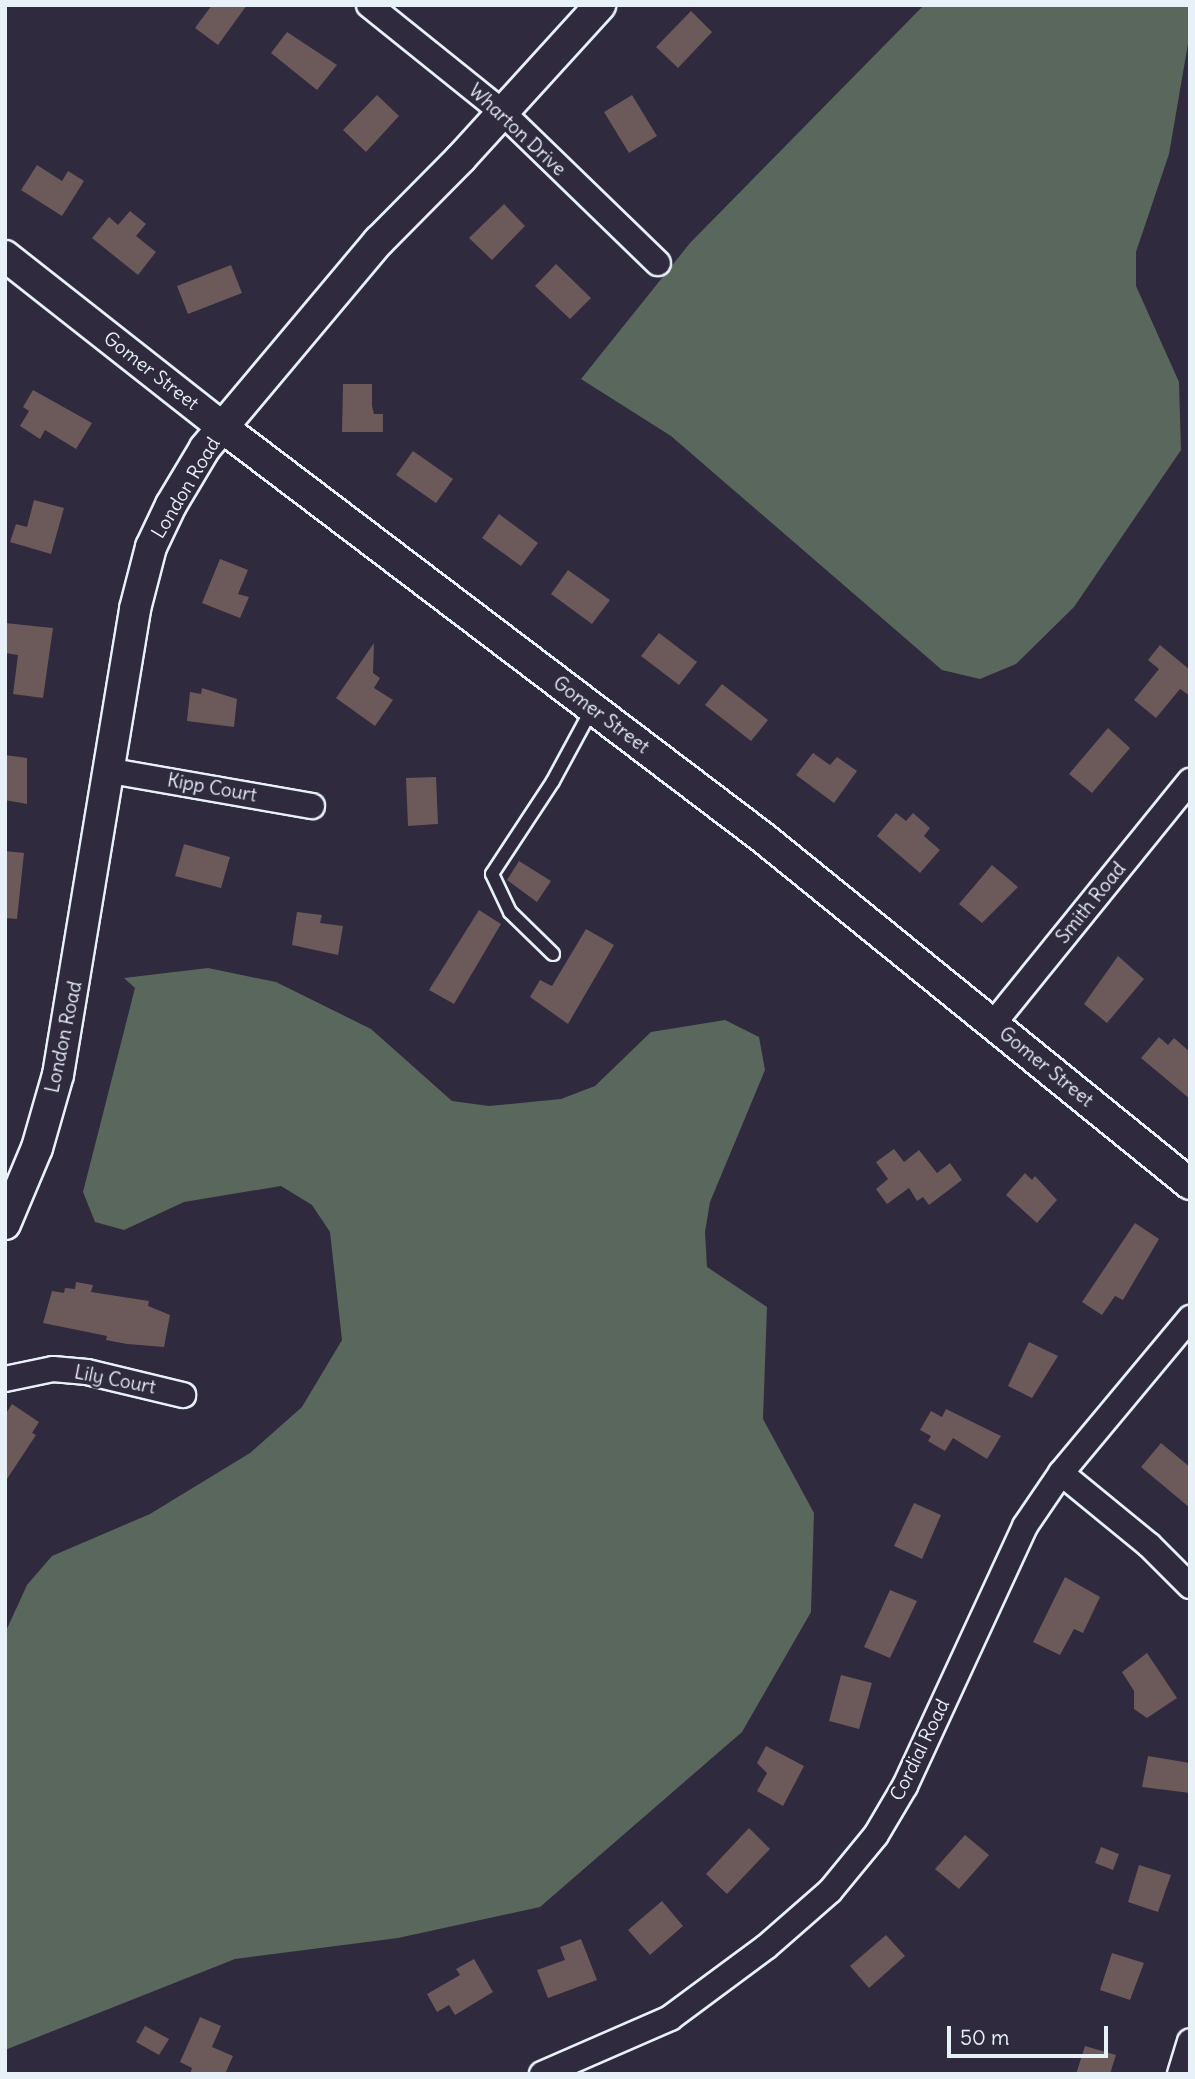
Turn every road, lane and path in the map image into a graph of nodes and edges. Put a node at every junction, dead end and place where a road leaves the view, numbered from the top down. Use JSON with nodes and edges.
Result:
{"nodes":[{"id":1,"x":369,"y":5,"type":"edge"},
{"id":2,"x":600,"y":5,"type":"edge"},
{"id":3,"x":502,"y":112,"type":"junction"},
{"id":4,"x":5,"y":256,"type":"edge"},
{"id":5,"x":657,"y":263,"type":"dead end"},
{"id":6,"x":222,"y":427,"type":"junction"},
{"id":7,"x":593,"y":709,"type":"junction"},
{"id":8,"x":111,"y":771,"type":"junction"},
{"id":9,"x":1190,"y":781,"type":"edge"},
{"id":10,"x":312,"y":806,"type":"dead end"},
{"id":11,"x":553,"y":954,"type":"dead end"},
{"id":12,"x":993,"y":1024,"type":"junction"},
{"id":13,"x":1190,"y":1184,"type":"edge"},
{"id":14,"x":5,"y":1224,"type":"edge"},
{"id":15,"x":1190,"y":1318,"type":"edge"},
{"id":16,"x":5,"y":1379,"type":"edge"},
{"id":17,"x":183,"y":1395,"type":"dead end"},
{"id":18,"x":1062,"y":1473,"type":"junction"},
{"id":19,"x":1190,"y":1586,"type":"edge"},
{"id":20,"x":1190,"y":2042,"type":"edge"},
{"id":21,"x":542,"y":2074,"type":"edge"},
{"id":22,"x":1180,"y":2074,"type":"edge"}],
"edges":[{"from":1,"to":3,"type":"street","name":"Wharton Drive"},
{"from":2,"to":3,"type":"street","name":"London Road"},
{"from":3,"to":5,"type":"street","name":"Wharton Drive"},
{"from":3,"to":6,"type":"street","name":"London Road"},
{"from":4,"to":6,"type":"street","name":"Gomer Street"},
{"from":6,"to":7,"type":"street","name":"Gomer Street"},
{"from":6,"to":8,"type":"street","name":"London Road"},
{"from":7,"to":11,"type":"lane"},
{"from":7,"to":12,"type":"street","name":"Gomer Street"},
{"from":8,"to":10,"type":"street","name":"Kipp Court"},
{"from":8,"to":14,"type":"street","name":"London Road"},
{"from":9,"to":12,"type":"street","name":"Smith Road"},
{"from":12,"to":13,"type":"street","name":"Gomer Street"},
{"from":15,"to":18,"type":"street","name":"Cordial Road"},
{"from":16,"to":17,"type":"street","name":"Lily Court"},
{"from":18,"to":19,"type":"street"},
{"from":18,"to":21,"type":"street","name":"Cordial Road"},
{"from":20,"to":22,"type":"street"}]}
